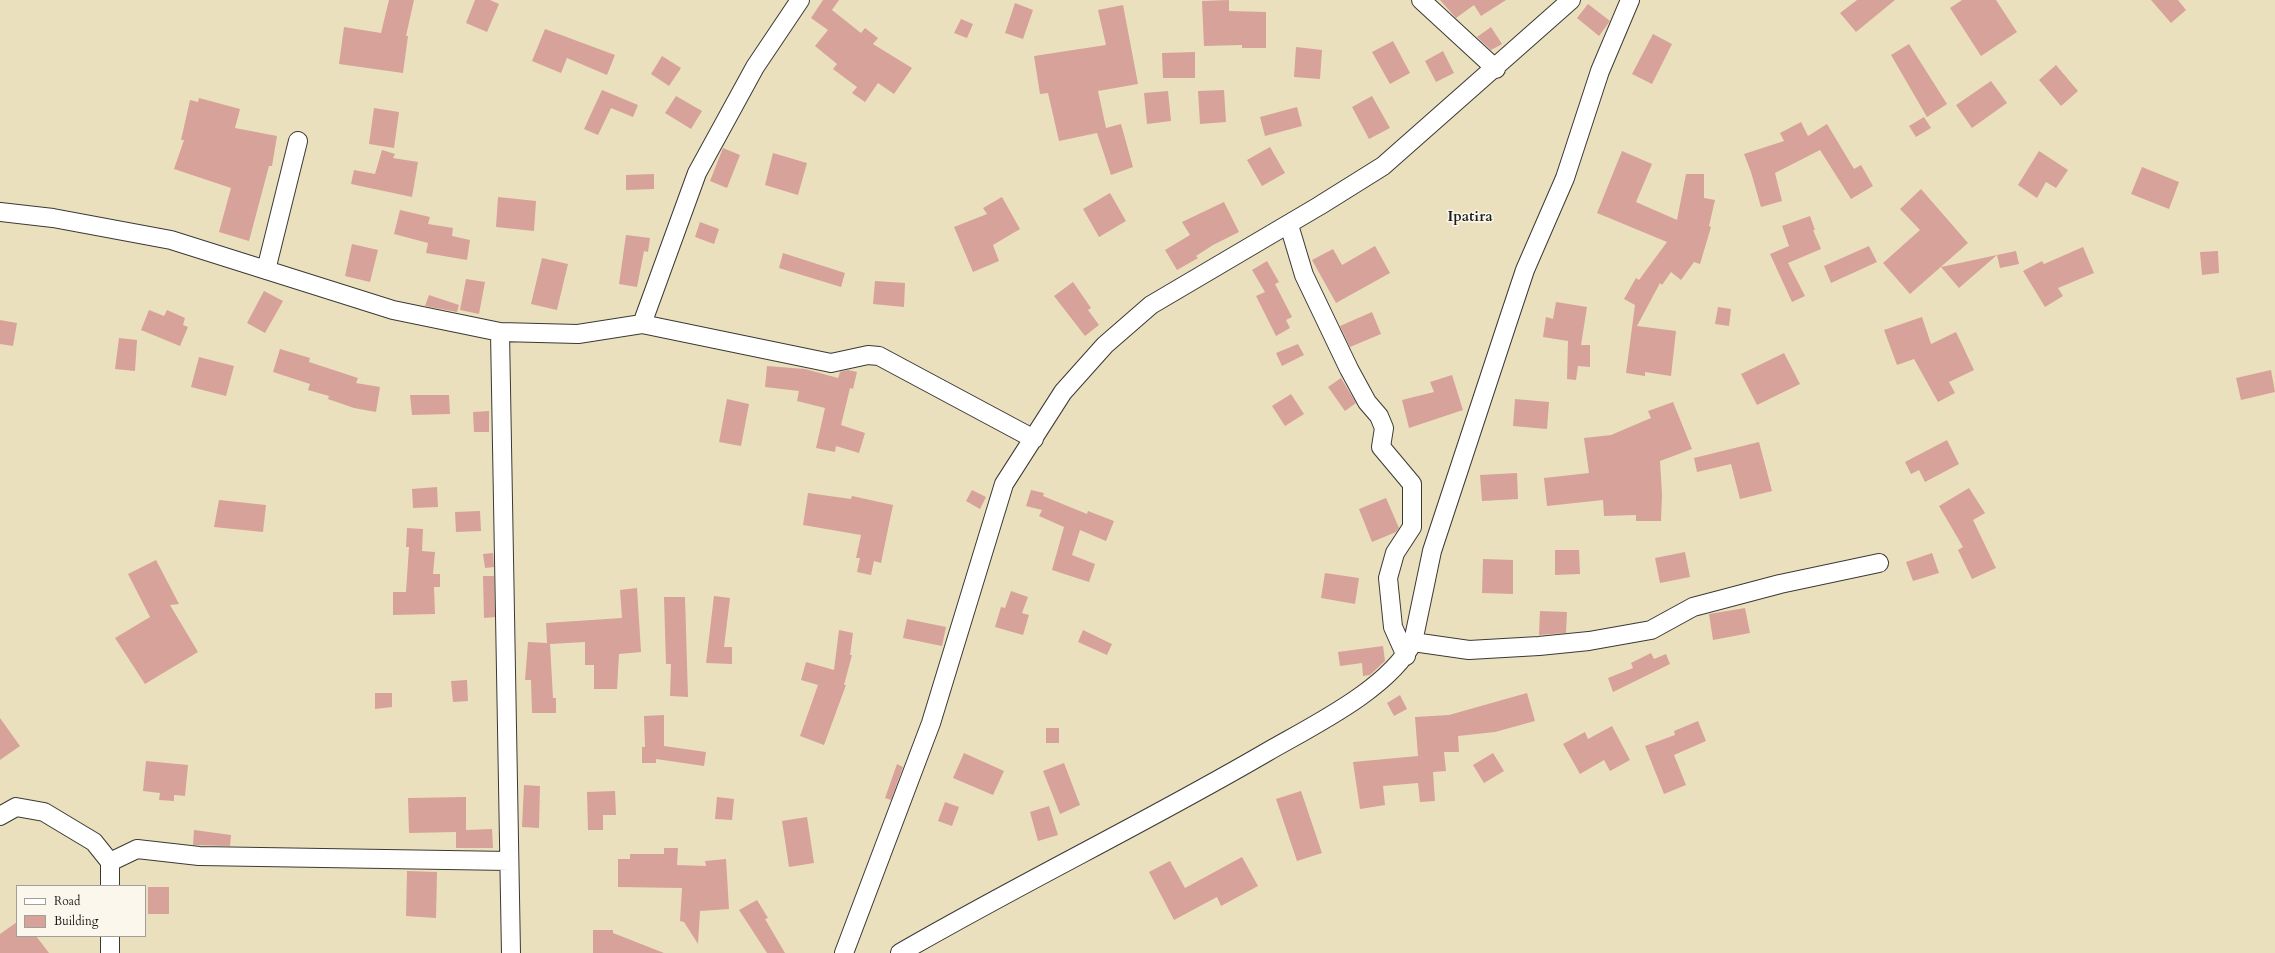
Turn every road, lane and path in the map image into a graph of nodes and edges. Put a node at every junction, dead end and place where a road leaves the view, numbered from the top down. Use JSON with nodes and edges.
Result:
{"nodes":[{"id":1,"x":800,"y":0,"type":"edge"},
{"id":2,"x":1421,"y":0,"type":"edge"},
{"id":3,"x":1571,"y":0,"type":"edge"},
{"id":4,"x":1630,"y":0,"type":"edge"},
{"id":5,"x":1496,"y":69,"type":"junction"},
{"id":6,"x":298,"y":141,"type":"dead end"},
{"id":7,"x":0,"y":212,"type":"edge"},
{"id":8,"x":1289,"y":225,"type":"junction"},
{"id":9,"x":266,"y":270,"type":"junction"},
{"id":10,"x":642,"y":324,"type":"junction"},
{"id":11,"x":500,"y":332,"type":"junction"},
{"id":12,"x":1034,"y":439,"type":"junction"},
{"id":13,"x":1879,"y":563,"type":"dead end"},
{"id":14,"x":1409,"y":649,"type":"junction"},
{"id":15,"x":0,"y":816,"type":"edge"},
{"id":16,"x":509,"y":861,"type":"junction"},
{"id":17,"x":110,"y":862,"type":"junction"},
{"id":18,"x":110,"y":885,"type":"edge"},
{"id":19,"x":110,"y":937,"type":"edge"},
{"id":20,"x":110,"y":953,"type":"edge"},
{"id":21,"x":511,"y":953,"type":"edge"},
{"id":22,"x":844,"y":953,"type":"edge"},
{"id":23,"x":900,"y":953,"type":"edge"}],
"edges":[{"from":1,"to":10,"type":"street"},
{"from":2,"to":5,"type":"street"},
{"from":3,"to":5,"type":"street"},
{"from":4,"to":14,"type":"street"},
{"from":5,"to":8,"type":"street"},
{"from":6,"to":9,"type":"street"},
{"from":7,"to":9,"type":"street"},
{"from":8,"to":12,"type":"street"},
{"from":8,"to":14,"type":"street"},
{"from":9,"to":11,"type":"street"},
{"from":10,"to":11,"type":"street"},
{"from":10,"to":12,"type":"street"},
{"from":11,"to":16,"type":"street"},
{"from":12,"to":22,"type":"street"},
{"from":13,"to":14,"type":"street"},
{"from":14,"to":23,"type":"street"},
{"from":15,"to":17,"type":"street"},
{"from":16,"to":17,"type":"street"},
{"from":16,"to":21,"type":"street"},
{"from":17,"to":18,"type":"street"},
{"from":19,"to":20,"type":"street"}]}
